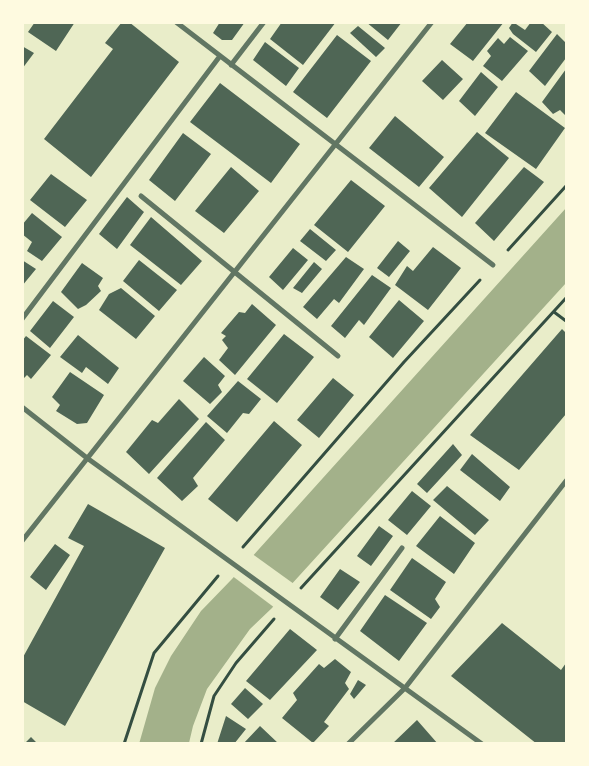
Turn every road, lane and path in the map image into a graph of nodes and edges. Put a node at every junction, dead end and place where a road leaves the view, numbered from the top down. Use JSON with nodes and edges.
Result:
{"nodes":[{"id":1,"x":176,"y":22,"type":"edge"},
{"id":2,"x":264,"y":22,"type":"edge"},
{"id":3,"x":432,"y":22,"type":"edge"},
{"id":4,"x":220,"y":56,"type":"junction"},
{"id":5,"x":231,"y":65,"type":"junction"},
{"id":6,"x":336,"y":145,"type":"junction"},
{"id":7,"x":566,"y":186,"type":"edge"},
{"id":8,"x":141,"y":196,"type":"dead end"},
{"id":9,"x":493,"y":265,"type":"junction"},
{"id":10,"x":236,"y":272,"type":"junction"},
{"id":11,"x":566,"y":298,"type":"edge"},
{"id":12,"x":554,"y":312,"type":"junction"},
{"id":13,"x":22,"y":319,"type":"edge"},
{"id":14,"x":566,"y":321,"type":"edge"},
{"id":15,"x":338,"y":356,"type":"dead end"},
{"id":16,"x":22,"y":407,"type":"edge"},
{"id":17,"x":87,"y":458,"type":"junction"},
{"id":18,"x":566,"y":481,"type":"edge"},
{"id":19,"x":22,"y":541,"type":"edge"},
{"id":20,"x":402,"y":548,"type":"dead end"},
{"id":21,"x":230,"y":562,"type":"junction"},
{"id":22,"x":287,"y":604,"type":"junction"},
{"id":23,"x":335,"y":638,"type":"junction"},
{"id":24,"x":405,"y":688,"type":"junction"},
{"id":25,"x":124,"y":744,"type":"edge"},
{"id":26,"x":201,"y":744,"type":"edge"},
{"id":27,"x":348,"y":744,"type":"edge"},
{"id":28,"x":482,"y":744,"type":"edge"}],
"edges":[{"from":1,"to":4,"type":"street"},
{"from":2,"to":5,"type":"street"},
{"from":3,"to":6,"type":"street"},
{"from":4,"to":5,"type":"street"},
{"from":4,"to":13,"type":"street"},
{"from":5,"to":6,"type":"street"},
{"from":6,"to":9,"type":"street"},
{"from":6,"to":10,"type":"street"},
{"from":7,"to":9,"type":"path"},
{"from":8,"to":10,"type":"street"},
{"from":9,"to":21,"type":"path"},
{"from":10,"to":15,"type":"street"},
{"from":10,"to":17,"type":"street"},
{"from":11,"to":12,"type":"path"},
{"from":12,"to":14,"type":"path"},
{"from":12,"to":22,"type":"path"},
{"from":16,"to":17,"type":"street"},
{"from":17,"to":19,"type":"street"},
{"from":17,"to":21,"type":"street"},
{"from":18,"to":24,"type":"street"},
{"from":20,"to":23,"type":"street"},
{"from":21,"to":22,"type":"street"},
{"from":21,"to":25,"type":"path"},
{"from":22,"to":23,"type":"street"},
{"from":22,"to":26,"type":"path"},
{"from":23,"to":24,"type":"street"},
{"from":24,"to":27,"type":"street"},
{"from":24,"to":28,"type":"street"}]}
